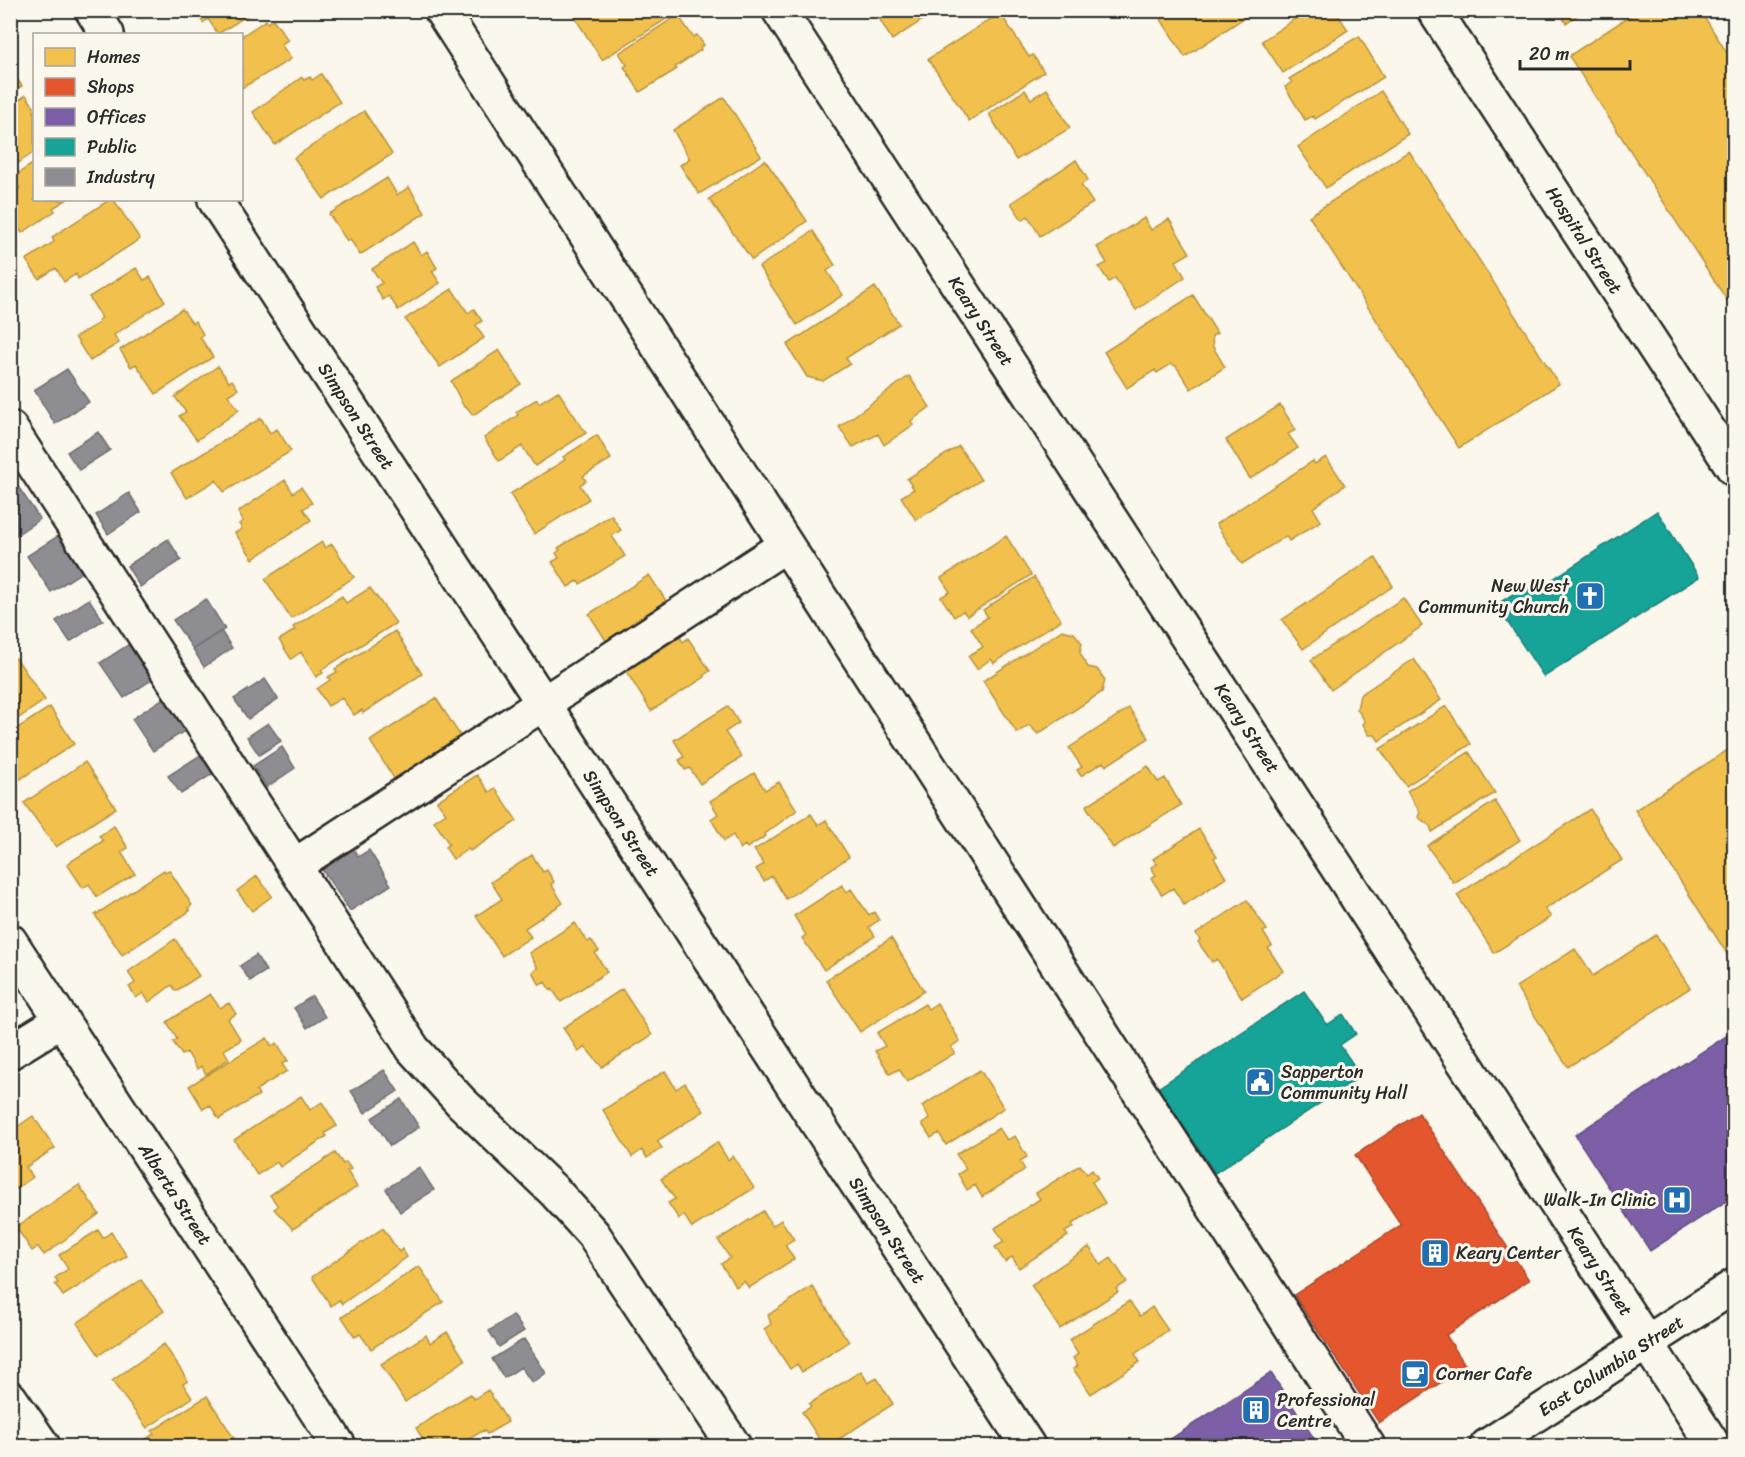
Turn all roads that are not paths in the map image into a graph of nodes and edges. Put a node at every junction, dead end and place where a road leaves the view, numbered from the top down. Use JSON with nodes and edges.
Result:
{"nodes":[{"id":1,"x":92,"y":10,"type":"edge"},
{"id":2,"x":441,"y":10,"type":"edge"},
{"id":3,"x":779,"y":10,"type":"edge"},
{"id":4,"x":1434,"y":10,"type":"edge"},
{"id":5,"x":106,"y":33,"type":"edge"},
{"id":6,"x":216,"y":201,"type":"edge"},
{"id":7,"x":10,"y":428,"type":"edge"},
{"id":8,"x":1734,"y":469,"type":"edge"},
{"id":9,"x":786,"y":544,"type":"junction"},
{"id":10,"x":543,"y":703,"type":"junction"},
{"id":11,"x":294,"y":866,"type":"junction"},
{"id":12,"x":10,"y":941,"type":"edge"},
{"id":13,"x":62,"y":1020,"type":"junction"},
{"id":14,"x":10,"y":1052,"type":"edge"},
{"id":15,"x":1734,"y":1286,"type":"edge"},
{"id":16,"x":1646,"y":1342,"type":"junction"},
{"id":17,"x":10,"y":1398,"type":"edge"},
{"id":18,"x":43,"y":1446,"type":"edge"},
{"id":19,"x":339,"y":1446,"type":"edge"},
{"id":20,"x":735,"y":1446,"type":"edge"},
{"id":21,"x":1028,"y":1446,"type":"edge"},
{"id":22,"x":1368,"y":1446,"type":"edge"},
{"id":23,"x":1487,"y":1446,"type":"edge"},
{"id":24,"x":1714,"y":1446,"type":"edge"}],
"edges":[{"from":1,"to":5,"type":"street"},
{"from":2,"to":9,"type":"street"},
{"from":3,"to":16,"type":"street","name":"Keary Street"},
{"from":4,"to":8,"type":"street","name":"Hospital Street"},
{"from":6,"to":10,"type":"street","name":"Simpson Street"},
{"from":7,"to":11,"type":"street"},
{"from":9,"to":10,"type":"street"},
{"from":9,"to":22,"type":"street"},
{"from":10,"to":11,"type":"street"},
{"from":10,"to":21,"type":"street","name":"Simpson Street"},
{"from":11,"to":20,"type":"street"},
{"from":12,"to":13,"type":"street","name":"Alberta Street"},
{"from":13,"to":14,"type":"street"},
{"from":13,"to":19,"type":"street","name":"Alberta Street"},
{"from":15,"to":16,"type":"street","name":"East Columbia Street"},
{"from":16,"to":23,"type":"street","name":"East Columbia Street"},
{"from":16,"to":24,"type":"street","name":"Keary Street"},
{"from":17,"to":18,"type":"street"}]}
